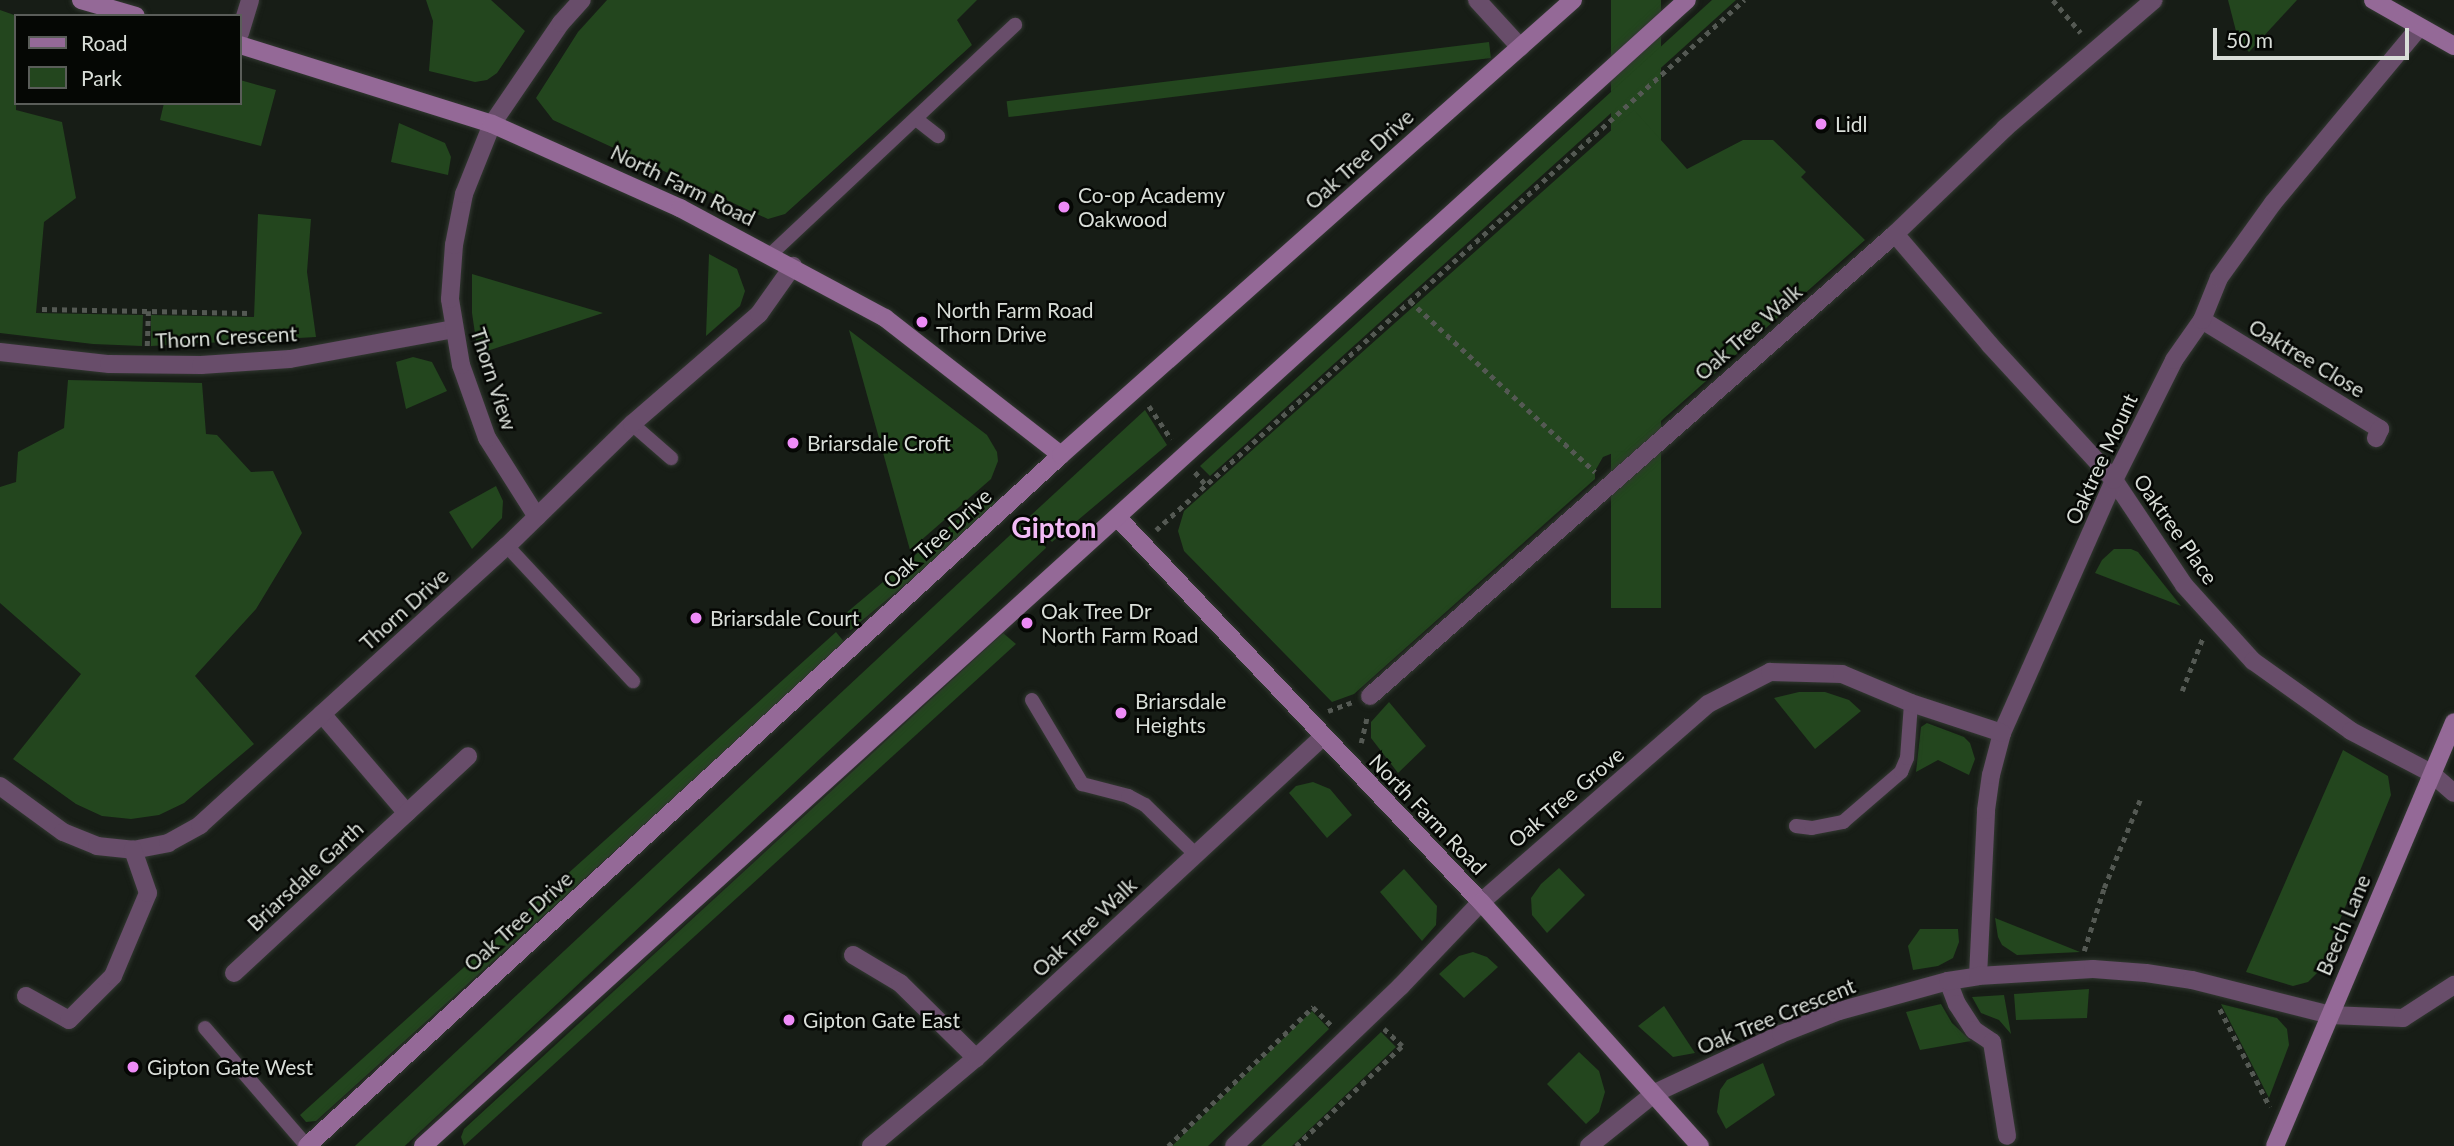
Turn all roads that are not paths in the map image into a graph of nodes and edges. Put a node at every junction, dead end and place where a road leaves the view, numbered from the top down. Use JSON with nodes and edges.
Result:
{"nodes":[{"id":1,"x":81,"y":0,"type":"edge"},
{"id":2,"x":250,"y":0,"type":"edge"},
{"id":3,"x":582,"y":0,"type":"edge"},
{"id":4,"x":1477,"y":0,"type":"edge"},
{"id":5,"x":1573,"y":0,"type":"edge"},
{"id":6,"x":1686,"y":0,"type":"edge"},
{"id":7,"x":2154,"y":0,"type":"edge"},
{"id":8,"x":2373,"y":0,"type":"edge"},
{"id":9,"x":129,"y":14,"type":"edge"},
{"id":10,"x":1015,"y":25,"type":"dead end"},
{"id":11,"x":242,"y":26,"type":"edge"},
{"id":12,"x":2419,"y":28,"type":"junction"},
{"id":13,"x":242,"y":46,"type":"edge"},
{"id":14,"x":2454,"y":46,"type":"edge"},
{"id":15,"x":1520,"y":47,"type":"junction"},
{"id":16,"x":916,"y":119,"type":"junction"},
{"id":17,"x":492,"y":124,"type":"junction"},
{"id":18,"x":938,"y":136,"type":"dead end"},
{"id":19,"x":1895,"y":234,"type":"junction"},
{"id":20,"x":771,"y":254,"type":"junction"},
{"id":21,"x":793,"y":266,"type":"junction"},
{"id":22,"x":2202,"y":320,"type":"junction"},
{"id":23,"x":453,"y":330,"type":"junction"},
{"id":24,"x":0,"y":352,"type":"edge"},
{"id":25,"x":632,"y":424,"type":"junction"},
{"id":26,"x":2376,"y":438,"type":"dead end"},
{"id":27,"x":1061,"y":455,"type":"junction"},
{"id":28,"x":671,"y":458,"type":"dead end"},
{"id":29,"x":2115,"y":480,"type":"junction"},
{"id":30,"x":537,"y":517,"type":"junction"},
{"id":31,"x":1118,"y":517,"type":"junction"},
{"id":32,"x":507,"y":546,"type":"junction"},
{"id":33,"x":633,"y":681,"type":"dead end"},
{"id":34,"x":1370,"y":696,"type":"road end"},
{"id":35,"x":1032,"y":700,"type":"dead end"},
{"id":36,"x":1911,"y":703,"type":"junction"},
{"id":37,"x":322,"y":714,"type":"junction"},
{"id":38,"x":2454,"y":722,"type":"edge"},
{"id":39,"x":2002,"y":733,"type":"junction"},
{"id":40,"x":1323,"y":737,"type":"junction"},
{"id":41,"x":468,"y":756,"type":"dead end"},
{"id":42,"x":2431,"y":773,"type":"junction"},
{"id":43,"x":0,"y":786,"type":"edge"},
{"id":44,"x":2454,"y":793,"type":"edge"},
{"id":45,"x":407,"y":813,"type":"junction"},
{"id":46,"x":1796,"y":826,"type":"dead end"},
{"id":47,"x":133,"y":850,"type":"junction"},
{"id":48,"x":1196,"y":855,"type":"junction"},
{"id":49,"x":1481,"y":902,"type":"junction"},
{"id":50,"x":853,"y":955,"type":"dead end"},
{"id":51,"x":234,"y":973,"type":"dead end"},
{"id":52,"x":1978,"y":976,"type":"junction"},
{"id":53,"x":1948,"y":981,"type":"junction"},
{"id":54,"x":2454,"y":985,"type":"edge"},
{"id":55,"x":26,"y":996,"type":"dead end"},
{"id":56,"x":2330,"y":1015,"type":"junction"},
{"id":57,"x":205,"y":1028,"type":"dead end"},
{"id":58,"x":976,"y":1058,"type":"junction"},
{"id":59,"x":1655,"y":1093,"type":"junction"},
{"id":60,"x":2007,"y":1136,"type":"dead end"},
{"id":61,"x":2278,"y":1138,"type":"edge"},
{"id":62,"x":307,"y":1146,"type":"edge"},
{"id":63,"x":423,"y":1146,"type":"edge"},
{"id":64,"x":871,"y":1146,"type":"edge"},
{"id":65,"x":1234,"y":1146,"type":"edge"},
{"id":66,"x":1589,"y":1146,"type":"edge"},
{"id":67,"x":1700,"y":1146,"type":"edge"}],
"edges":[{"from":1,"to":9,"type":"street"},
{"from":2,"to":11,"type":"street"},
{"from":3,"to":17,"type":"street","name":"Thorn View"},
{"from":4,"to":15,"type":"street"},
{"from":5,"to":15,"type":"street","name":"Oak Tree Drive"},
{"from":6,"to":31,"type":"street"},
{"from":7,"to":19,"type":"street","name":"Oak Tree Walk"},
{"from":8,"to":12,"type":"street"},
{"from":10,"to":16,"type":"lane"},
{"from":12,"to":14,"type":"street"},
{"from":12,"to":22,"type":"street","name":"Oaktree Mount"},
{"from":13,"to":17,"type":"street","name":"North Farm Road"},
{"from":15,"to":27,"type":"street","name":"Oak Tree Drive"},
{"from":16,"to":18,"type":"lane"},
{"from":16,"to":20,"type":"lane"},
{"from":17,"to":20,"type":"street","name":"North Farm Road"},
{"from":17,"to":23,"type":"street","name":"Thorn View"},
{"from":19,"to":29,"type":"street","name":"Oaktree Place"},
{"from":19,"to":34,"type":"street","name":"Oak Tree Walk"},
{"from":20,"to":21,"type":"street","name":"North Farm Road"},
{"from":21,"to":25,"type":"street","name":"Thorn Drive"},
{"from":21,"to":27,"type":"street","name":"North Farm Road"},
{"from":22,"to":26,"type":"street","name":"Oaktree Close"},
{"from":22,"to":29,"type":"street","name":"Oaktree Mount"},
{"from":23,"to":24,"type":"street","name":"Thorn Crescent"},
{"from":23,"to":30,"type":"street","name":"Thorn View"},
{"from":25,"to":28,"type":"lane"},
{"from":25,"to":30,"type":"street","name":"Thorn Drive"},
{"from":27,"to":62,"type":"street","name":"Oak Tree Drive"},
{"from":29,"to":39,"type":"street","name":"Oaktree Mount"},
{"from":29,"to":42,"type":"street","name":"Oaktree Place"},
{"from":30,"to":32,"type":"street","name":"Thorn Drive"},
{"from":31,"to":40,"type":"street","name":"North Farm Road"},
{"from":31,"to":63,"type":"street"},
{"from":32,"to":33,"type":"lane"},
{"from":32,"to":37,"type":"street","name":"Thorn Drive"},
{"from":35,"to":48,"type":"lane"},
{"from":36,"to":39,"type":"street","name":"Oak Tree Grove"},
{"from":36,"to":46,"type":"lane"},
{"from":36,"to":49,"type":"street","name":"Oak Tree Grove"},
{"from":37,"to":45,"type":"street"},
{"from":37,"to":47,"type":"street","name":"Thorn Drive"},
{"from":38,"to":42,"type":"street","name":"Beech Lane"},
{"from":39,"to":52,"type":"street","name":"Oaktree Mount"},
{"from":40,"to":48,"type":"street","name":"Oak Tree Walk"},
{"from":40,"to":49,"type":"street","name":"North Farm Road"},
{"from":41,"to":45,"type":"street","name":"Briarsdale Garth"},
{"from":42,"to":44,"type":"street","name":"Oaktree Place"},
{"from":42,"to":56,"type":"street","name":"Beech Lane"},
{"from":43,"to":47,"type":"street","name":"Thorn Drive"},
{"from":45,"to":51,"type":"street","name":"Briarsdale Garth"},
{"from":47,"to":55,"type":"street"},
{"from":48,"to":58,"type":"street","name":"Oak Tree Walk"},
{"from":49,"to":59,"type":"street","name":"North Farm Road"},
{"from":49,"to":65,"type":"street","name":"Oak Tree Grove"},
{"from":50,"to":58,"type":"street"},
{"from":52,"to":53,"type":"street","name":"Oak Tree Crescent"},
{"from":52,"to":56,"type":"street","name":"Oak Tree Crescent"},
{"from":53,"to":59,"type":"street","name":"Oak Tree Crescent"},
{"from":53,"to":60,"type":"street"},
{"from":54,"to":56,"type":"street","name":"Oak Tree Crescent"},
{"from":56,"to":61,"type":"street","name":"Beech Lane"},
{"from":57,"to":62,"type":"lane"},
{"from":58,"to":64,"type":"street","name":"Oak Tree Walk"},
{"from":59,"to":66,"type":"street","name":"Oak Tree Crescent"},
{"from":59,"to":67,"type":"street","name":"North Farm Road"}]}
